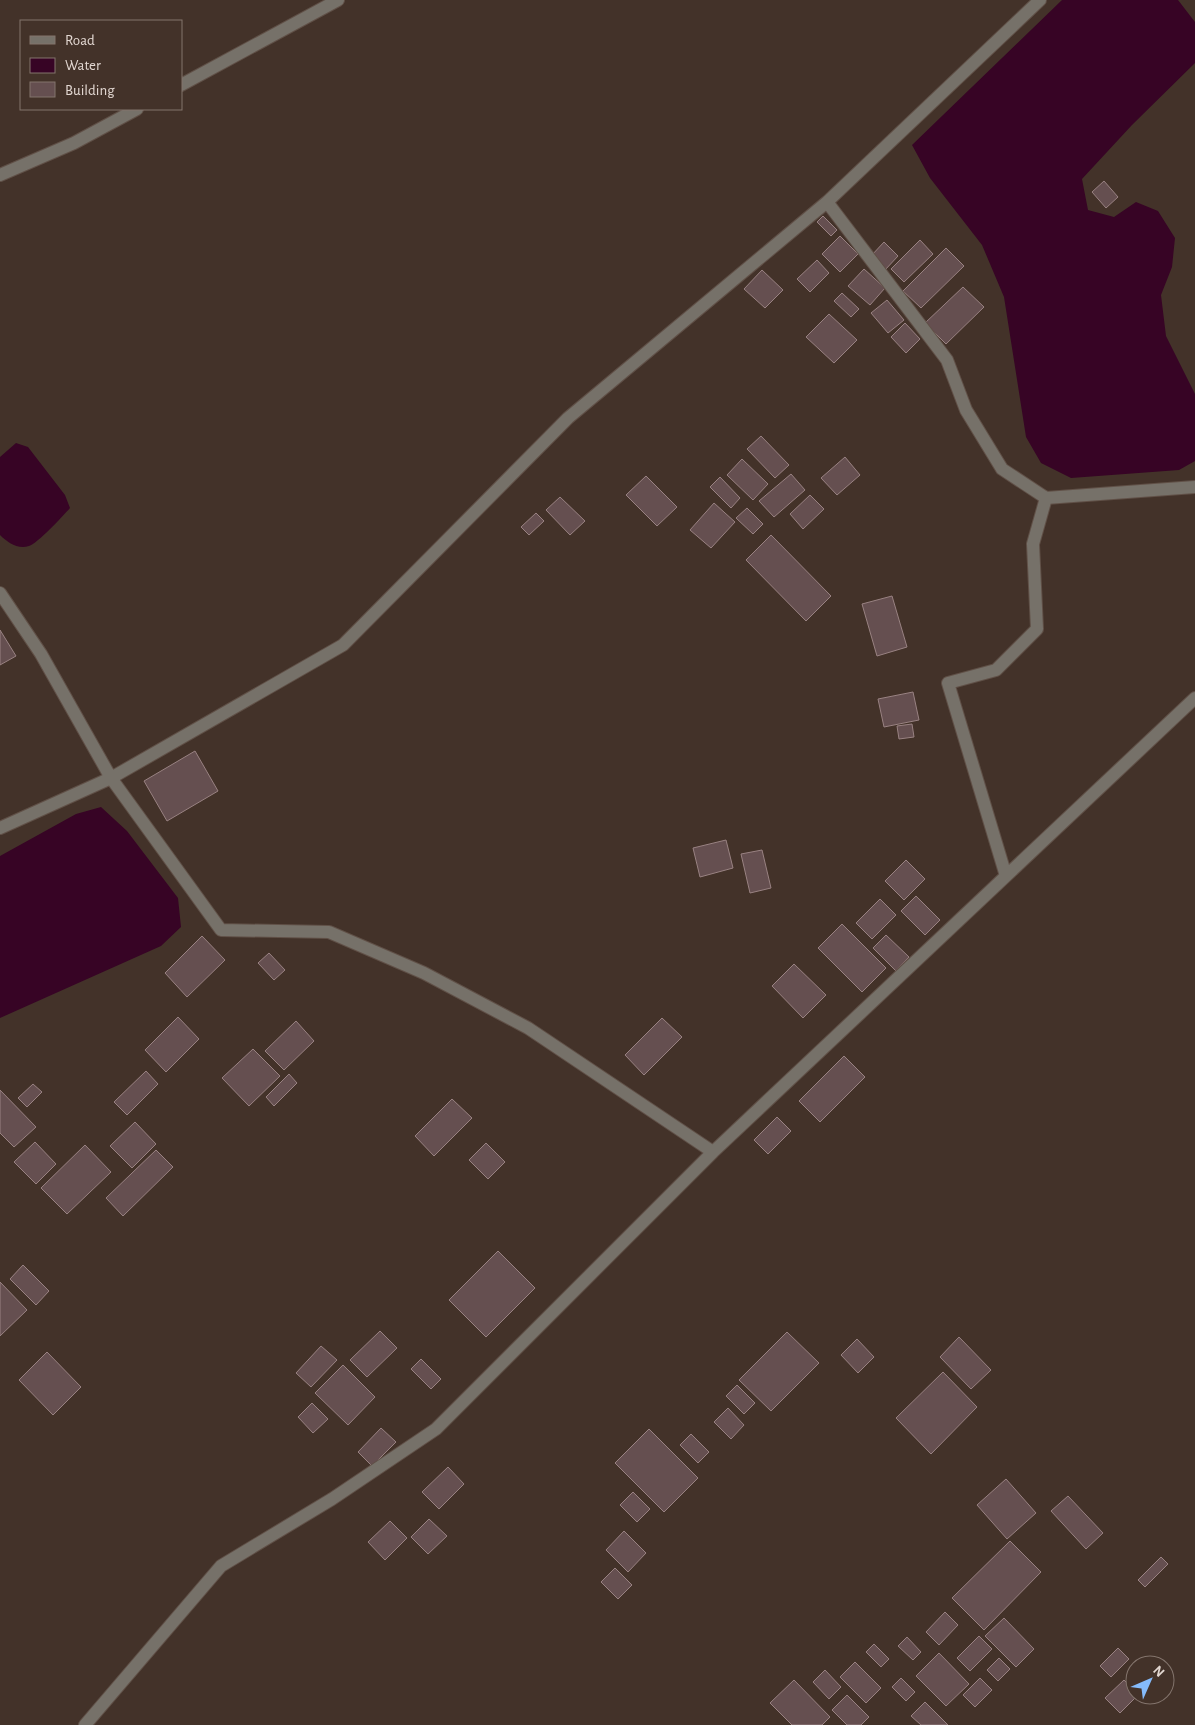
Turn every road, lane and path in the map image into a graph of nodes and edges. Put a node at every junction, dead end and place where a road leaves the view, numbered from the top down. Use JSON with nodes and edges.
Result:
{"nodes":[{"id":1,"x":338,"y":0,"type":"edge"},
{"id":2,"x":1040,"y":0,"type":"edge"},
{"id":3,"x":182,"y":84,"type":"edge"},
{"id":4,"x":135,"y":110,"type":"edge"},
{"id":5,"x":0,"y":175,"type":"edge"},
{"id":6,"x":827,"y":202,"type":"junction"},
{"id":7,"x":1195,"y":487,"type":"edge"},
{"id":8,"x":1046,"y":498,"type":"junction"},
{"id":9,"x":0,"y":593,"type":"edge"},
{"id":10,"x":1195,"y":698,"type":"edge"},
{"id":11,"x":110,"y":778,"type":"junction"},
{"id":12,"x":0,"y":828,"type":"edge"},
{"id":13,"x":1006,"y":876,"type":"junction"},
{"id":14,"x":713,"y":1152,"type":"junction"},
{"id":15,"x":85,"y":1725,"type":"edge"}],
"edges":[{"from":1,"to":3,"type":"street"},
{"from":2,"to":6,"type":"street"},
{"from":4,"to":5,"type":"street"},
{"from":6,"to":8,"type":"street"},
{"from":6,"to":11,"type":"street"},
{"from":7,"to":8,"type":"street"},
{"from":8,"to":13,"type":"street"},
{"from":9,"to":11,"type":"street"},
{"from":10,"to":13,"type":"street"},
{"from":11,"to":12,"type":"street"},
{"from":11,"to":14,"type":"street"},
{"from":13,"to":14,"type":"street"},
{"from":14,"to":15,"type":"street"}]}
